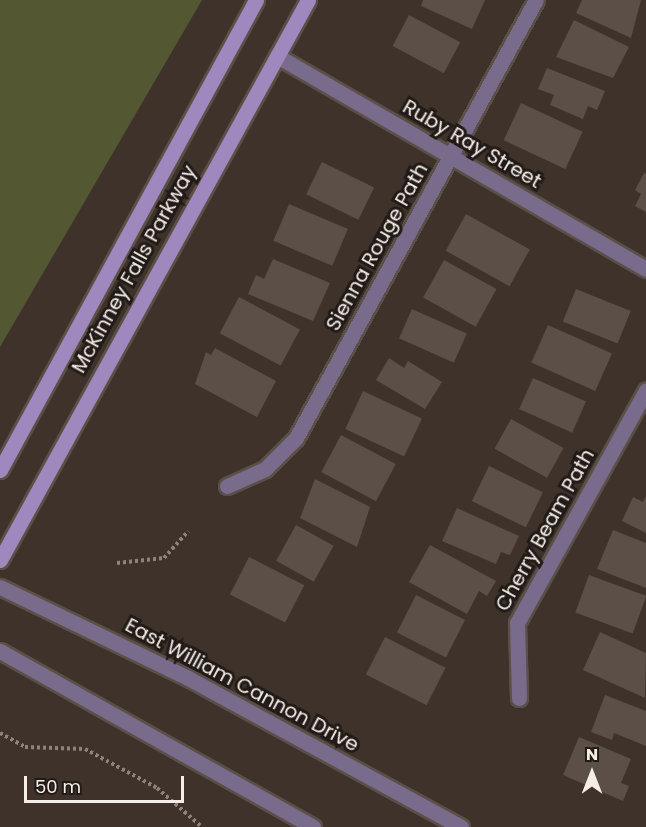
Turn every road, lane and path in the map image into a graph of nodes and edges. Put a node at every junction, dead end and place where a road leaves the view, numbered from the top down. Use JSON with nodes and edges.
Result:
{"nodes":[{"id":1,"x":256,"y":0,"type":"edge"},
{"id":2,"x":308,"y":0,"type":"edge"},
{"id":3,"x":536,"y":0,"type":"edge"},
{"id":4,"x":277,"y":56,"type":"junction"},
{"id":5,"x":451,"y":156,"type":"junction"},
{"id":6,"x":646,"y":269,"type":"edge"},
{"id":7,"x":646,"y":390,"type":"edge"},
{"id":8,"x":0,"y":470,"type":"edge"},
{"id":9,"x":227,"y":486,"type":"dead end"},
{"id":10,"x":188,"y":531,"type":"dead end"},
{"id":11,"x":0,"y":560,"type":"edge"},
{"id":12,"x":117,"y":563,"type":"dead end"},
{"id":13,"x":0,"y":587,"type":"edge"},
{"id":14,"x":0,"y":651,"type":"edge"},
{"id":15,"x":519,"y":698,"type":"dead end"},
{"id":16,"x":0,"y":733,"type":"edge"},
{"id":17,"x":202,"y":827,"type":"edge"},
{"id":18,"x":313,"y":827,"type":"edge"},
{"id":19,"x":461,"y":827,"type":"edge"}],
"edges":[{"from":1,"to":8,"type":"main road","name":"McKinney Falls Parkway"},
{"from":2,"to":4,"type":"main road","name":"McKinney Falls Parkway"},
{"from":3,"to":5,"type":"street","name":"Sienna Rouge Path"},
{"from":4,"to":5,"type":"street","name":"Ruby Ray Street"},
{"from":4,"to":11,"type":"main road","name":"McKinney Falls Parkway"},
{"from":5,"to":6,"type":"street","name":"Ruby Ray Street"},
{"from":5,"to":9,"type":"street","name":"Sienna Rouge Path"},
{"from":7,"to":15,"type":"street","name":"Cherry Beam Path"},
{"from":10,"to":12,"type":"path"},
{"from":13,"to":19,"type":"street","name":"East William Cannon Drive"},
{"from":14,"to":18,"type":"street"},
{"from":16,"to":17,"type":"path"}]}
